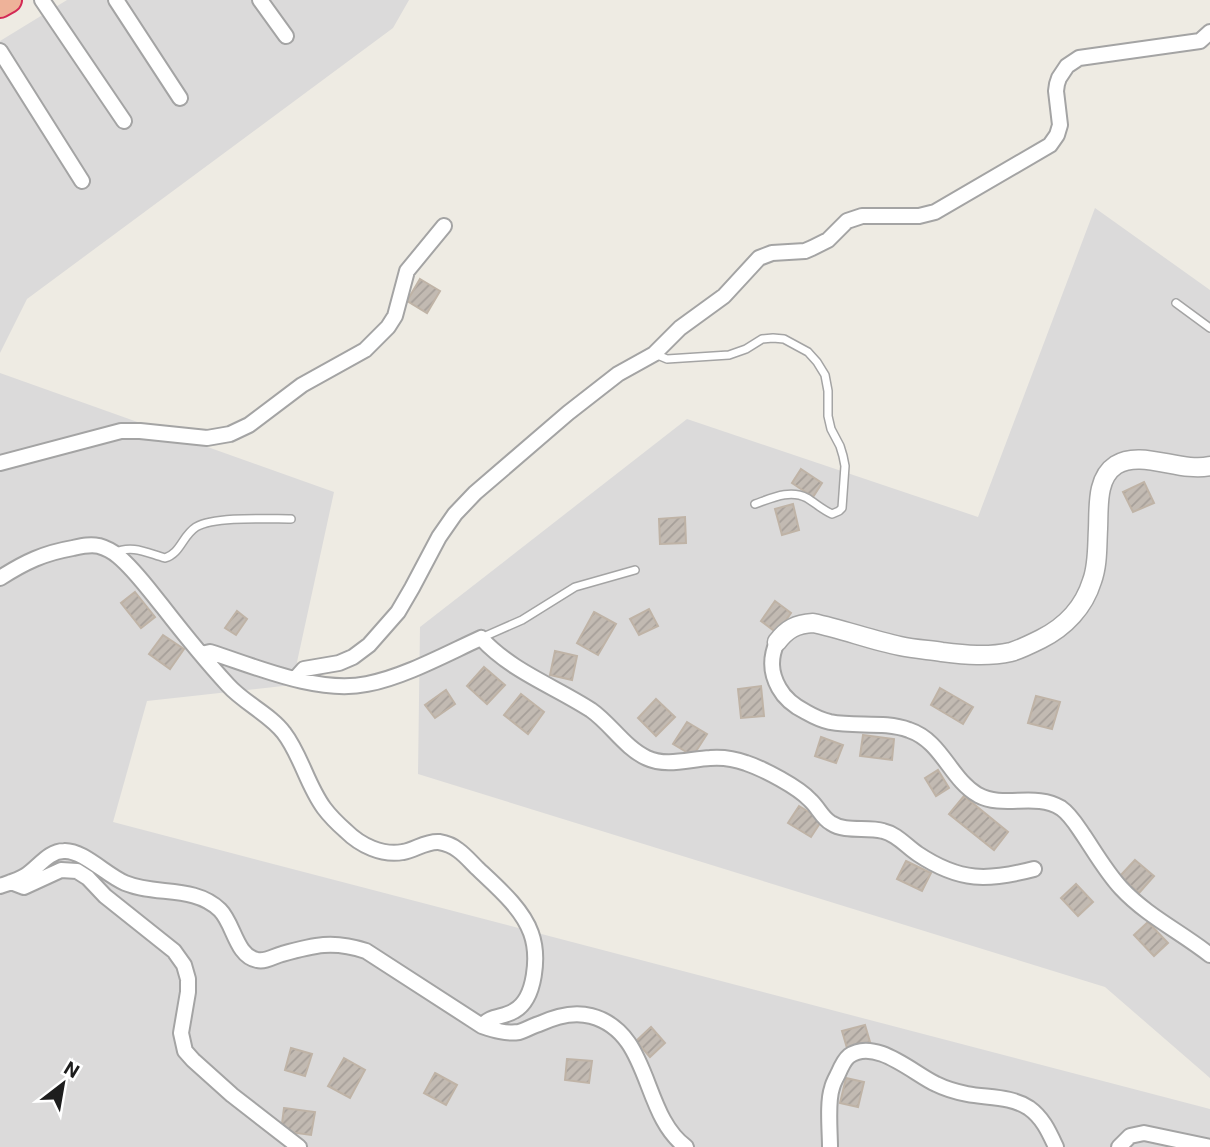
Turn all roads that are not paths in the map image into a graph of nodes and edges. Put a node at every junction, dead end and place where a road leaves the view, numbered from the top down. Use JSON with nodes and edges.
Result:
{"nodes":[{"id":1,"x":9,"y":0,"type":"edge"},
{"id":2,"x":42,"y":0,"type":"edge"},
{"id":3,"x":116,"y":0,"type":"edge"},
{"id":4,"x":260,"y":0,"type":"edge"},
{"id":5,"x":0,"y":5,"type":"edge"},
{"id":6,"x":1210,"y":33,"type":"edge"},
{"id":7,"x":286,"y":36,"type":"dead end"},
{"id":8,"x":0,"y":51,"type":"edge"},
{"id":9,"x":180,"y":98,"type":"dead end"},
{"id":10,"x":124,"y":121,"type":"dead end"},
{"id":11,"x":82,"y":181,"type":"dead end"},
{"id":12,"x":444,"y":226,"type":"dead end"},
{"id":13,"x":1176,"y":303,"type":"dead end"},
{"id":14,"x":1210,"y":328,"type":"edge"},
{"id":15,"x":654,"y":354,"type":"junction"},
{"id":16,"x":0,"y":463,"type":"edge"},
{"id":17,"x":1210,"y":466,"type":"edge"},
{"id":18,"x":755,"y":503,"type":"dead end"},
{"id":19,"x":291,"y":519,"type":"dead end"},
{"id":20,"x":114,"y":553,"type":"junction"},
{"id":21,"x":635,"y":570,"type":"dead end"},
{"id":22,"x":0,"y":578,"type":"edge"},
{"id":23,"x":481,"y":638,"type":"junction"},
{"id":24,"x":778,"y":642,"type":"joint"},
{"id":25,"x":201,"y":654,"type":"junction"},
{"id":26,"x":296,"y":678,"type":"junction"},
{"id":27,"x":1034,"y":869,"type":"dead end"},
{"id":28,"x":6,"y":884,"type":"edge"},
{"id":29,"x":1210,"y":956,"type":"edge"},
{"id":30,"x":482,"y":1026,"type":"junction"},
{"id":31,"x":299,"y":1147,"type":"edge"},
{"id":32,"x":686,"y":1147,"type":"edge"},
{"id":33,"x":830,"y":1147,"type":"edge"},
{"id":34,"x":1056,"y":1147,"type":"edge"},
{"id":35,"x":1119,"y":1147,"type":"edge"},
{"id":36,"x":1210,"y":1147,"type":"edge"}],
"edges":[{"from":1,"to":5,"type":"highway"},
{"from":2,"to":10,"type":"street"},
{"from":3,"to":9,"type":"street"},
{"from":4,"to":7,"type":"street"},
{"from":6,"to":15,"type":"street"},
{"from":8,"to":11,"type":"street"},
{"from":12,"to":16,"type":"street"},
{"from":13,"to":14,"type":"lane"},
{"from":15,"to":18,"type":"lane"},
{"from":15,"to":26,"type":"street"},
{"from":17,"to":24,"type":"street"},
{"from":19,"to":20,"type":"lane"},
{"from":20,"to":22,"type":"street"},
{"from":20,"to":25,"type":"street"},
{"from":21,"to":23,"type":"lane"},
{"from":23,"to":26,"type":"street"},
{"from":23,"to":27,"type":"street"},
{"from":24,"to":29,"type":"street"},
{"from":25,"to":26,"type":"street"},
{"from":25,"to":30,"type":"street"},
{"from":28,"to":30,"type":"street"},
{"from":28,"to":31,"type":"street"},
{"from":30,"to":32,"type":"street"},
{"from":33,"to":34,"type":"street"},
{"from":35,"to":36,"type":"street"}]}
